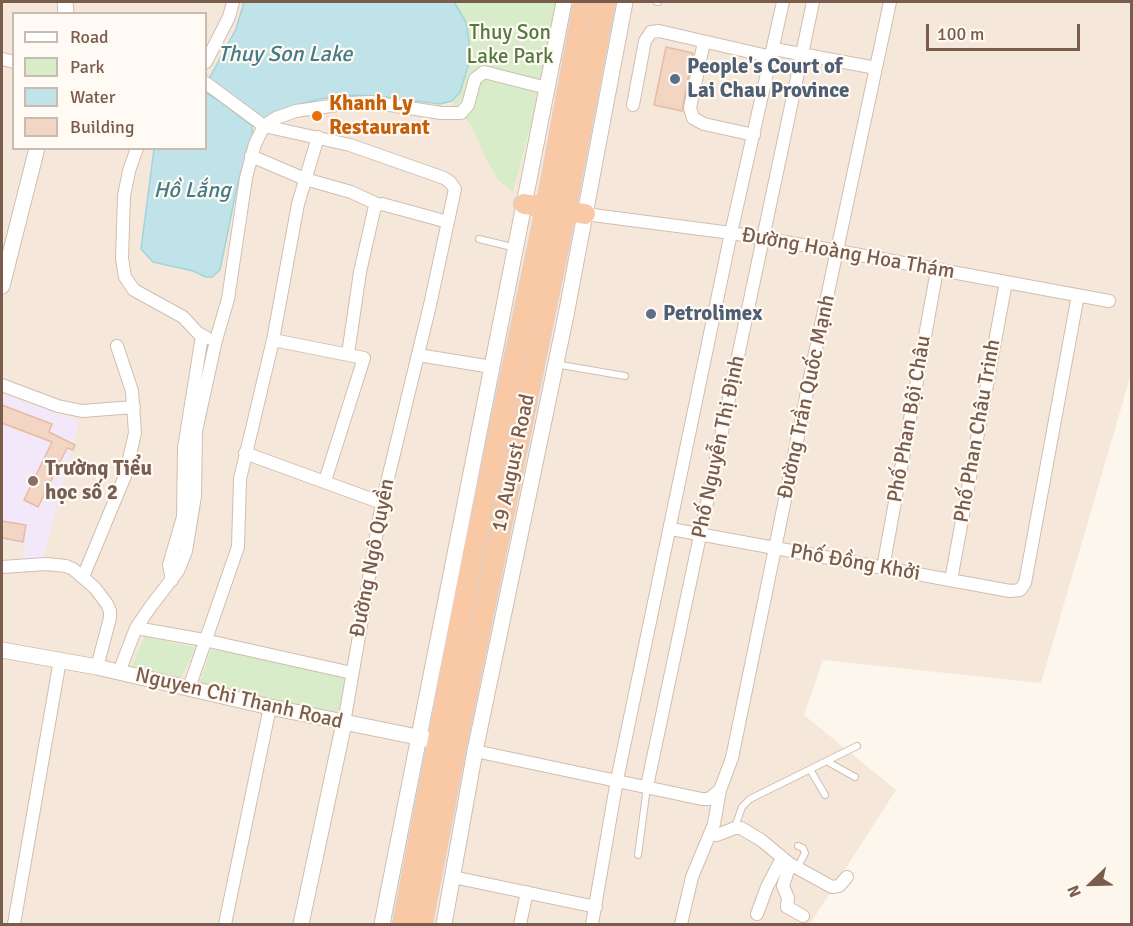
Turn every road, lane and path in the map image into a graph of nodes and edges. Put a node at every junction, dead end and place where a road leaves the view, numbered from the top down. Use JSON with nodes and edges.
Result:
{"nodes":[{"id":1,"x":233,"y":2,"type":"edge"},
{"id":2,"x":564,"y":2,"type":"edge"},
{"id":3,"x":584,"y":2,"type":"edge"},
{"id":4,"x":605,"y":2,"type":"edge"},
{"id":5,"x":625,"y":2,"type":"edge"},
{"id":6,"x":783,"y":2,"type":"edge"},
{"id":7,"x":813,"y":2,"type":"edge"},
{"id":8,"x":890,"y":2,"type":"edge"},
{"id":9,"x":704,"y":42,"type":"junction"},
{"id":10,"x":773,"y":53,"type":"junction"},
{"id":11,"x":802,"y":53,"type":"junction"},
{"id":12,"x":207,"y":60,"type":"edge"},
{"id":13,"x":876,"y":68,"type":"junction"},
{"id":14,"x":207,"y":84,"type":"edge"},
{"id":15,"x":547,"y":88,"type":"junction"},
{"id":16,"x":633,"y":105,"type":"dead end"},
{"id":17,"x":264,"y":126,"type":"junction"},
{"id":18,"x":754,"y":135,"type":"junction"},
{"id":19,"x":318,"y":138,"type":"junction"},
{"id":20,"x":36,"y":150,"type":"edge"},
{"id":21,"x":136,"y":150,"type":"edge"},
{"id":22,"x":251,"y":156,"type":"junction"},
{"id":23,"x":305,"y":179,"type":"junction"},
{"id":24,"x":377,"y":204,"type":"junction"},
{"id":25,"x":524,"y":204,"type":"junction"},
{"id":26,"x":555,"y":210,"type":"junction"},
{"id":27,"x":585,"y":214,"type":"junction"},
{"id":28,"x":448,"y":222,"type":"junction"},
{"id":29,"x":731,"y":233,"type":"junction"},
{"id":30,"x":479,"y":239,"type":"dead end"},
{"id":31,"x":762,"y":239,"type":"junction"},
{"id":32,"x":516,"y":248,"type":"junction"},
{"id":33,"x":838,"y":250,"type":"junction"},
{"id":34,"x":937,"y":270,"type":"junction"},
{"id":35,"x":1006,"y":282,"type":"junction"},
{"id":36,"x":2,"y":286,"type":"edge"},
{"id":37,"x":1078,"y":295,"type":"junction"},
{"id":38,"x":1109,"y":301,"type":"dead end"},
{"id":39,"x":202,"y":336,"type":"junction"},
{"id":40,"x":216,"y":340,"type":"junction"},
{"id":41,"x":273,"y":340,"type":"junction"},
{"id":42,"x":117,"y":346,"type":"dead end"},
{"id":43,"x":348,"y":354,"type":"junction"},
{"id":44,"x":418,"y":355,"type":"junction"},
{"id":45,"x":555,"y":364,"type":"junction"},
{"id":46,"x":492,"y":367,"type":"junction"},
{"id":47,"x":625,"y":376,"type":"dead end"},
{"id":48,"x":2,"y":385,"type":"edge"},
{"id":49,"x":134,"y":407,"type":"junction"},
{"id":50,"x":245,"y":453,"type":"junction"},
{"id":51,"x":325,"y":481,"type":"junction"},
{"id":52,"x":382,"y":503,"type":"junction"},
{"id":53,"x":670,"y":529,"type":"junction"},
{"id":54,"x":701,"y":535,"type":"junction"},
{"id":55,"x":776,"y":549,"type":"junction"},
{"id":56,"x":2,"y":567,"type":"edge"},
{"id":57,"x":884,"y":568,"type":"junction"},
{"id":58,"x":83,"y":577,"type":"junction"},
{"id":59,"x":172,"y":580,"type":"junction"},
{"id":60,"x":951,"y":580,"type":"junction"},
{"id":61,"x":136,"y":628,"type":"junction"},
{"id":62,"x":204,"y":640,"type":"junction"},
{"id":63,"x":2,"y":650,"type":"edge"},
{"id":64,"x":60,"y":660,"type":"junction"},
{"id":65,"x":97,"y":667,"type":"junction"},
{"id":66,"x":119,"y":672,"type":"junction"},
{"id":67,"x":352,"y":673,"type":"junction"},
{"id":68,"x":189,"y":688,"type":"junction"},
{"id":69,"x":270,"y":707,"type":"junction"},
{"id":70,"x":344,"y":723,"type":"junction"},
{"id":71,"x":428,"y":739,"type":"junction"},
{"id":72,"x":456,"y":746,"type":"junction"},
{"id":73,"x":857,"y":746,"type":"dead end"},
{"id":74,"x":476,"y":751,"type":"junction"},
{"id":75,"x":828,"y":762,"type":"junction"},
{"id":76,"x":811,"y":771,"type":"junction"},
{"id":77,"x":855,"y":777,"type":"dead end"},
{"id":78,"x":617,"y":780,"type":"junction"},
{"id":79,"x":647,"y":786,"type":"junction"},
{"id":80,"x":720,"y":790,"type":"junction"},
{"id":81,"x":825,"y":795,"type":"dead end"},
{"id":82,"x":735,"y":828,"type":"junction"},
{"id":83,"x":710,"y":834,"type":"junction"},
{"id":84,"x":798,"y":846,"type":"dead end"},
{"id":85,"x":638,"y":855,"type":"dead end"},
{"id":86,"x":790,"y":864,"type":"junction"},
{"id":87,"x":453,"y":877,"type":"junction"},
{"id":88,"x":847,"y":878,"type":"dead end"},
{"id":89,"x":527,"y":892,"type":"junction"},
{"id":90,"x":596,"y":907,"type":"junction"},
{"id":91,"x":754,"y":909,"type":"dead end"},
{"id":92,"x":803,"y":916,"type":"dead end"},
{"id":93,"x":14,"y":924,"type":"edge"},
{"id":94,"x":225,"y":924,"type":"edge"},
{"id":95,"x":301,"y":924,"type":"edge"},
{"id":96,"x":382,"y":924,"type":"edge"},
{"id":97,"x":403,"y":924,"type":"edge"},
{"id":98,"x":422,"y":924,"type":"edge"},
{"id":99,"x":444,"y":924,"type":"edge"},
{"id":100,"x":520,"y":924,"type":"edge"},
{"id":101,"x":592,"y":924,"type":"edge"},
{"id":102,"x":681,"y":924,"type":"edge"}],
"edges":[{"from":1,"to":12,"type":"street"},
{"from":2,"to":15,"type":"street","name":"19 August Road"},
{"from":3,"to":26,"type":"highway","name":"19 August Road"},
{"from":4,"to":26,"type":"highway","name":"19 August Road"},
{"from":5,"to":27,"type":"street","name":"19 August Road"},
{"from":6,"to":10,"type":"street","name":"Phố Nguyễn Thị Định"},
{"from":7,"to":11,"type":"street","name":"Phố Nguyễn Thị Định"},
{"from":8,"to":13,"type":"street","name":"Đường Trần Quốc Mạnh"},
{"from":9,"to":10,"type":"street"},
{"from":9,"to":16,"type":"street"},
{"from":9,"to":18,"type":"street"},
{"from":10,"to":11,"type":"street"},
{"from":10,"to":18,"type":"street","name":"Phố Nguyễn Thị Định"},
{"from":11,"to":13,"type":"street"},
{"from":11,"to":31,"type":"street","name":"Phố Nguyễn Thị Định"},
{"from":13,"to":33,"type":"street","name":"Đường Trần Quốc Mạnh"},
{"from":14,"to":17,"type":"street"},
{"from":15,"to":17,"type":"street"},
{"from":15,"to":25,"type":"street","name":"19 August Road"},
{"from":17,"to":19,"type":"street"},
{"from":17,"to":22,"type":"street"},
{"from":18,"to":29,"type":"street","name":"Phố Nguyễn Thị Định"},
{"from":19,"to":23,"type":"street"},
{"from":19,"to":28,"type":"street","name":"Đường Ngô Quyền"},
{"from":20,"to":36,"type":"street"},
{"from":21,"to":39,"type":"street"},
{"from":22,"to":23,"type":"street"},
{"from":22,"to":40,"type":"street"},
{"from":23,"to":24,"type":"street"},
{"from":23,"to":41,"type":"street"},
{"from":24,"to":28,"type":"street"},
{"from":24,"to":43,"type":"street"},
{"from":25,"to":26,"type":"highway"},
{"from":25,"to":32,"type":"street","name":"19 August Road"},
{"from":26,"to":27,"type":"highway"},
{"from":26,"to":71,"type":"highway","name":"19 August Road"},
{"from":26,"to":72,"type":"highway","name":"19 August Road"},
{"from":27,"to":29,"type":"street","name":"Đường Hoàng Hoa Thám"},
{"from":27,"to":45,"type":"street","name":"19 August Road"},
{"from":28,"to":44,"type":"street","name":"Đường Ngô Quyền"},
{"from":29,"to":31,"type":"street","name":"Đường Hoàng Hoa Thám"},
{"from":29,"to":53,"type":"street","name":"Phố Nguyễn Thị Định"},
{"from":30,"to":32,"type":"lane"},
{"from":31,"to":33,"type":"street","name":"Đường Hoàng Hoa Thám"},
{"from":31,"to":54,"type":"street","name":"Phố Nguyễn Thị Định"},
{"from":32,"to":46,"type":"street","name":"19 August Road"},
{"from":33,"to":34,"type":"street","name":"Đường Hoàng Hoa Thám"},
{"from":33,"to":55,"type":"street","name":"Đường Trần Quốc Mạnh"},
{"from":34,"to":35,"type":"street","name":"Đường Hoàng Hoa Thám"},
{"from":34,"to":57,"type":"street","name":"Phố Phan Bội Châu"},
{"from":35,"to":37,"type":"street","name":"Đường Hoàng Hoa Thám"},
{"from":35,"to":60,"type":"street","name":"Phố Phan Châu Trinh"},
{"from":37,"to":38,"type":"street","name":"Đường Hoàng Hoa Thám"},
{"from":37,"to":60,"type":"street","name":"Phố Đồng Khởi"},
{"from":39,"to":40,"type":"street"},
{"from":39,"to":59,"type":"street"},
{"from":40,"to":59,"type":"street"},
{"from":41,"to":43,"type":"street"},
{"from":41,"to":50,"type":"street"},
{"from":42,"to":49,"type":"street"},
{"from":43,"to":51,"type":"street"},
{"from":44,"to":46,"type":"street"},
{"from":44,"to":52,"type":"street","name":"Đường Ngô Quyền"},
{"from":45,"to":47,"type":"lane"},
{"from":45,"to":74,"type":"street","name":"19 August Road"},
{"from":46,"to":71,"type":"street","name":"19 August Road"},
{"from":48,"to":49,"type":"street"},
{"from":49,"to":58,"type":"street"},
{"from":50,"to":51,"type":"street"},
{"from":50,"to":62,"type":"street"},
{"from":51,"to":52,"type":"street"},
{"from":52,"to":67,"type":"street","name":"Đường Ngô Quyền"},
{"from":53,"to":54,"type":"street","name":"Phố Đồng Khởi"},
{"from":53,"to":78,"type":"street","name":"Phố Nguyễn Thị Định"},
{"from":54,"to":55,"type":"street","name":"Phố Đồng Khởi"},
{"from":54,"to":79,"type":"street","name":"Phố Nguyễn Thị Định"},
{"from":55,"to":57,"type":"street","name":"Phố Đồng Khởi"},
{"from":55,"to":80,"type":"street","name":"Đường Trần Quốc Mạnh"},
{"from":56,"to":58,"type":"street"},
{"from":57,"to":60,"type":"street","name":"Phố Đồng Khởi"},
{"from":58,"to":65,"type":"street"},
{"from":59,"to":61,"type":"street"},
{"from":61,"to":62,"type":"street"},
{"from":61,"to":66,"type":"street"},
{"from":62,"to":67,"type":"street"},
{"from":62,"to":68,"type":"street"},
{"from":63,"to":64,"type":"street","name":"Nguyen Chi Thanh Road"},
{"from":64,"to":65,"type":"street","name":"Nguyen Chi Thanh Road"},
{"from":64,"to":93,"type":"street"},
{"from":65,"to":66,"type":"street","name":"Nguyen Chi Thanh Road"},
{"from":66,"to":68,"type":"street","name":"Nguyen Chi Thanh Road"},
{"from":67,"to":70,"type":"street","name":"Đường Ngô Quyền"},
{"from":68,"to":69,"type":"street","name":"Nguyen Chi Thanh Road"},
{"from":69,"to":70,"type":"street","name":"Nguyen Chi Thanh Road"},
{"from":69,"to":94,"type":"street"},
{"from":70,"to":71,"type":"street","name":"Nguyen Chi Thanh Road"},
{"from":70,"to":95,"type":"street","name":"Đường Ngô Quyền"},
{"from":71,"to":72,"type":"street","name":"Nguyen Chi Thanh Road"},
{"from":71,"to":96,"type":"street","name":"19 August Road"},
{"from":71,"to":97,"type":"highway","name":"19 August Road"},
{"from":72,"to":74,"type":"street","name":"Nguyen Chi Thanh Road"},
{"from":72,"to":98,"type":"highway","name":"19 August Road"},
{"from":73,"to":75,"type":"lane"},
{"from":74,"to":78,"type":"street"},
{"from":74,"to":87,"type":"street","name":"19 August Road"},
{"from":75,"to":76,"type":"lane"},
{"from":75,"to":77,"type":"lane"},
{"from":76,"to":81,"type":"lane"},
{"from":76,"to":82,"type":"lane"},
{"from":78,"to":79,"type":"street"},
{"from":78,"to":90,"type":"street","name":"Phố Nguyễn Thị Định"},
{"from":79,"to":80,"type":"street"},
{"from":79,"to":85,"type":"lane"},
{"from":80,"to":83,"type":"street","name":"Đường Trần Quốc Mạnh"},
{"from":82,"to":83,"type":"street"},
{"from":82,"to":86,"type":"street"},
{"from":83,"to":102,"type":"street","name":"Đường Trần Quốc Mạnh"},
{"from":84,"to":86,"type":"lane"},
{"from":86,"to":88,"type":"street"},
{"from":86,"to":91,"type":"street"},
{"from":86,"to":92,"type":"street"},
{"from":87,"to":89,"type":"street"},
{"from":87,"to":99,"type":"street","name":"19 August Road"},
{"from":89,"to":90,"type":"street"},
{"from":89,"to":100,"type":"street"},
{"from":90,"to":101,"type":"street","name":"Phố Nguyễn Thị Định"}]}
